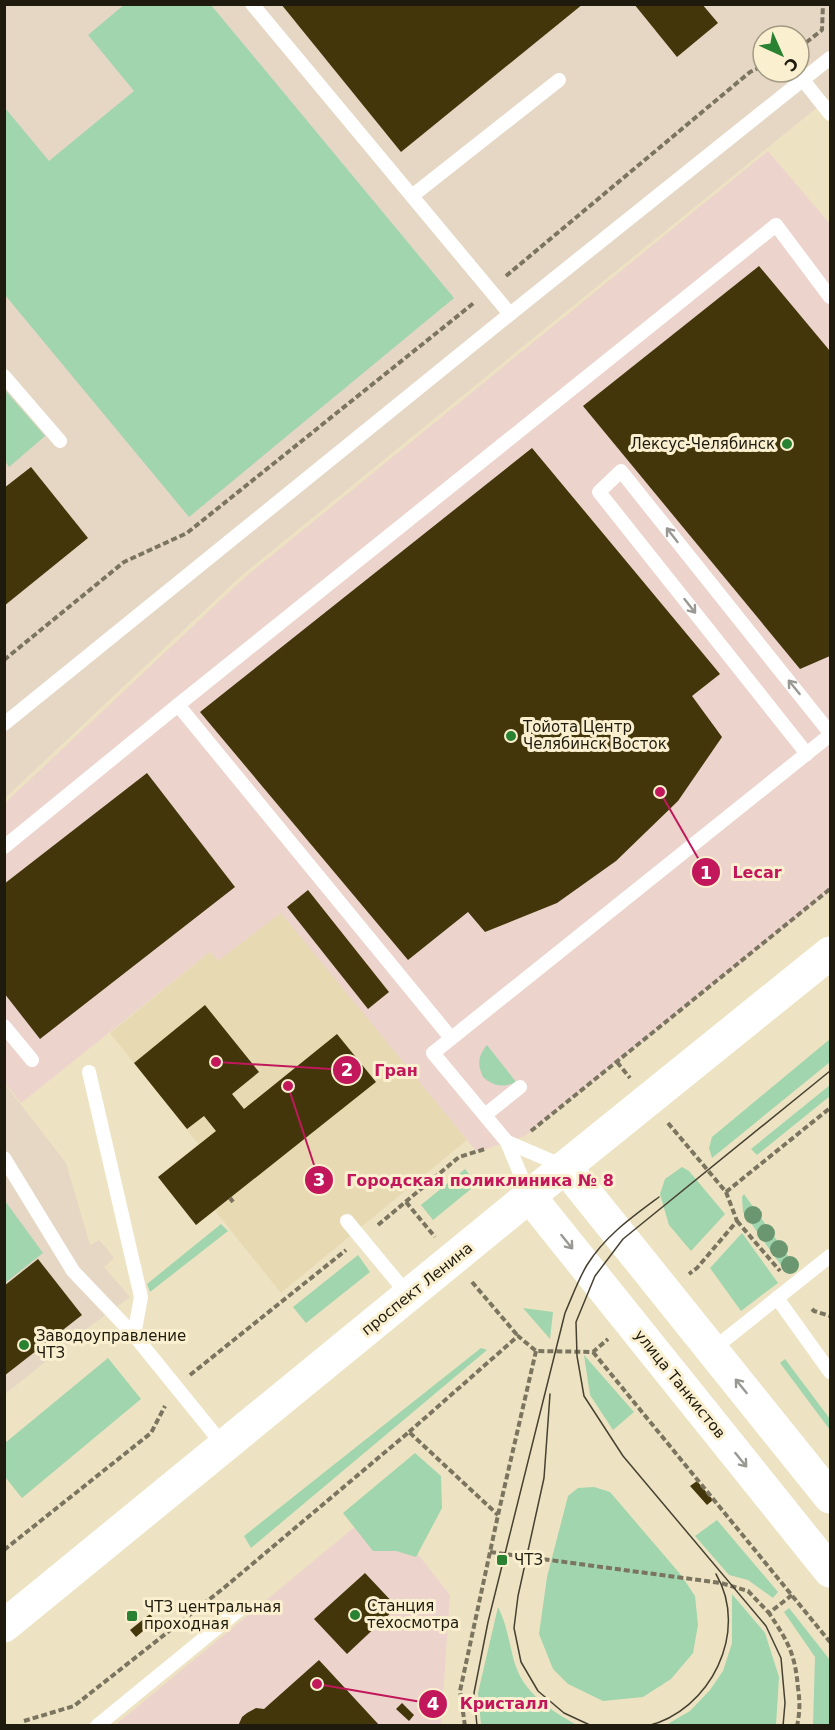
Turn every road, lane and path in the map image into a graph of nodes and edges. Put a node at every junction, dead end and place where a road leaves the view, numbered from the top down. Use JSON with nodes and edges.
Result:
{"nodes":[{"id":1,"x":252,"y":4,"type":"edge"},
{"id":2,"x":823,"y":4,"type":"edge"},
{"id":3,"x":811,"y":39,"type":"edge"},
{"id":4,"x":831,"y":58,"type":"edge"},
{"id":5,"x":751,"y":72,"type":"edge"},
{"id":6,"x":811,"y":74,"type":"edge"},
{"id":7,"x":559,"y":80,"type":"dead end"},
{"id":8,"x":798,"y":84,"type":"edge"},
{"id":9,"x":806,"y":84,"type":"edge"},
{"id":10,"x":831,"y":114,"type":"edge"},
{"id":11,"x":412,"y":196,"type":"junction"},
{"id":12,"x":490,"y":290,"type":"junction"},
{"id":13,"x":831,"y":297,"type":"edge"},
{"id":14,"x":510,"y":314,"type":"junction"},
{"id":15,"x":4,"y":375,"type":"edge"},
{"id":16,"x":60,"y":441,"type":"dead end"},
{"id":17,"x":4,"y":660,"type":"edge"},
{"id":18,"x":177,"y":705,"type":"junction"},
{"id":19,"x":4,"y":724,"type":"edge"},
{"id":20,"x":831,"y":734,"type":"edge"},
{"id":21,"x":807,"y":754,"type":"junction"},
{"id":22,"x":4,"y":847,"type":"edge"},
{"id":23,"x":831,"y":889,"type":"edge"},
{"id":24,"x":831,"y":954,"type":"edge"},
{"id":25,"x":4,"y":1026,"type":"edge"},
{"id":26,"x":451,"y":1038,"type":"junction"},
{"id":27,"x":32,"y":1060,"type":"dead end"},
{"id":28,"x":89,"y":1072,"type":"dead end"},
{"id":29,"x":520,"y":1087,"type":"dead end"},
{"id":30,"x":648,"y":1100,"type":"junction"},
{"id":31,"x":831,"y":1108,"type":"edge"},
{"id":32,"x":485,"y":1115,"type":"junction"},
{"id":33,"x":507,"y":1142,"type":"junction"},
{"id":34,"x":4,"y":1158,"type":"edge"},
{"id":35,"x":565,"y":1167,"type":"junction"},
{"id":36,"x":726,"y":1192,"type":"junction"},
{"id":37,"x":530,"y":1197,"type":"junction"},
{"id":38,"x":347,"y":1221,"type":"dead end"},
{"id":39,"x":361,"y":1239,"type":"junction"},
{"id":40,"x":831,"y":1256,"type":"edge"},
{"id":41,"x":697,"y":1268,"type":"dead end"},
{"id":42,"x":409,"y":1296,"type":"junction"},
{"id":43,"x":777,"y":1298,"type":"junction"},
{"id":44,"x":134,"y":1335,"type":"junction"},
{"id":45,"x":712,"y":1350,"type":"junction"},
{"id":46,"x":536,"y":1351,"type":"junction"},
{"id":47,"x":831,"y":1372,"type":"edge"},
{"id":48,"x":176,"y":1387,"type":"junction"},
{"id":49,"x":408,"y":1432,"type":"junction"},
{"id":50,"x":224,"y":1446,"type":"junction"},
{"id":51,"x":831,"y":1497,"type":"edge"},
{"id":52,"x":498,"y":1515,"type":"junction"},
{"id":53,"x":4,"y":1550,"type":"edge"},
{"id":54,"x":490,"y":1552,"type":"junction"},
{"id":55,"x":831,"y":1571,"type":"edge"},
{"id":56,"x":792,"y":1595,"type":"junction"},
{"id":57,"x":240,"y":1609,"type":"dead end"},
{"id":58,"x":769,"y":1613,"type":"junction"},
{"id":59,"x":4,"y":1626,"type":"edge"},
{"id":60,"x":831,"y":1642,"type":"edge"},
{"id":61,"x":24,"y":1721,"type":"dead end"},
{"id":62,"x":97,"y":1725,"type":"edge"},
{"id":63,"x":465,"y":1725,"type":"edge"},
{"id":64,"x":796,"y":1725,"type":"edge"}],
"edges":[{"from":1,"to":11,"type":"lane"},
{"from":2,"to":3,"type":"path"},
{"from":4,"to":6,"type":"lane"},
{"from":5,"to":12,"type":"path"},
{"from":7,"to":11,"type":"lane"},
{"from":8,"to":14,"type":"lane"},
{"from":9,"to":10,"type":"lane"},
{"from":11,"to":12,"type":"lane"},
{"from":12,"to":14,"type":"lane"},
{"from":12,"to":17,"type":"path"},
{"from":13,"to":18,"type":"lane"},
{"from":14,"to":19,"type":"lane"},
{"from":15,"to":16,"type":"lane"},
{"from":18,"to":22,"type":"lane"},
{"from":18,"to":26,"type":"lane"},
{"from":20,"to":21,"type":"lane"},
{"from":20,"to":21,"type":"lane","one_way":true},
{"from":21,"to":26,"type":"lane"},
{"from":23,"to":33,"type":"path"},
{"from":24,"to":30,"type":"main road","name":"проспект Ленина"},
{"from":25,"to":27,"type":"lane"},
{"from":26,"to":32,"type":"lane"},
{"from":28,"to":44,"type":"lane"},
{"from":29,"to":32,"type":"lane"},
{"from":30,"to":35,"type":"main road","name":"проспект Ленина"},
{"from":30,"to":36,"type":"path"},
{"from":31,"to":36,"type":"path"},
{"from":32,"to":33,"type":"lane"},
{"from":33,"to":35,"type":"lane"},
{"from":33,"to":37,"type":"lane"},
{"from":33,"to":39,"type":"path"},
{"from":34,"to":44,"type":"lane"},
{"from":35,"to":37,"type":"main road","name":"проспект Ленина"},
{"from":35,"to":45,"type":"main road"},
{"from":36,"to":41,"type":"path"},
{"from":37,"to":42,"type":"main road","name":"проспект Ленина"},
{"from":37,"to":55,"type":"main road","name":"улица Танкистов","one_way":true},
{"from":38,"to":39,"type":"lane"},
{"from":39,"to":42,"type":"lane"},
{"from":39,"to":48,"type":"path"},
{"from":40,"to":43,"type":"lane"},
{"from":42,"to":50,"type":"main road","name":"проспект Ленина"},
{"from":43,"to":45,"type":"lane"},
{"from":43,"to":47,"type":"lane"},
{"from":44,"to":48,"type":"lane"},
{"from":51,"to":45,"type":"main road","one_way":true},
{"from":46,"to":49,"type":"path"},
{"from":46,"to":52,"type":"path"},
{"from":46,"to":56,"type":"path"},
{"from":48,"to":50,"type":"lane"},
{"from":48,"to":53,"type":"path"},
{"from":49,"to":52,"type":"path"},
{"from":49,"to":61,"type":"path"},
{"from":50,"to":59,"type":"main road","name":"проспект Ленина"},
{"from":52,"to":54,"type":"path"},
{"from":54,"to":58,"type":"path"},
{"from":54,"to":63,"type":"path"},
{"from":56,"to":58,"type":"path"},
{"from":56,"to":60,"type":"path"},
{"from":57,"to":62,"type":"lane"},
{"from":58,"to":64,"type":"path"}]}
